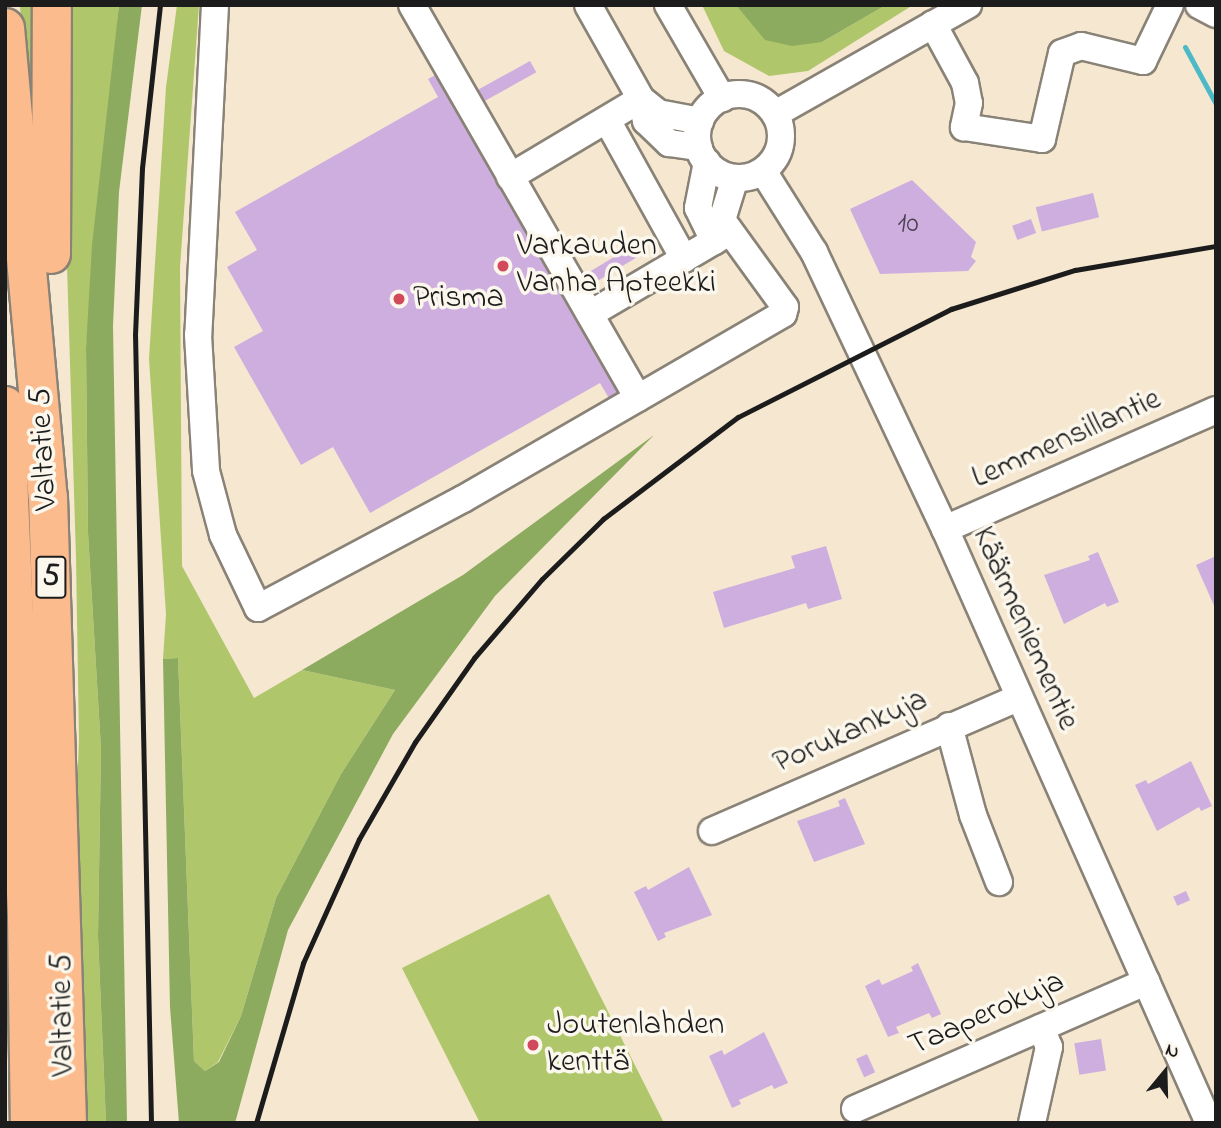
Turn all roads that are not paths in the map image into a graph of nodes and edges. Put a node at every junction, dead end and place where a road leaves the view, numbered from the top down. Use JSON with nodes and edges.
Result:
{"nodes":[{"id":1,"x":52,"y":5,"type":"edge"},
{"id":2,"x":215,"y":5,"type":"edge"},
{"id":3,"x":412,"y":5,"type":"edge"},
{"id":4,"x":588,"y":5,"type":"edge"},
{"id":5,"x":668,"y":5,"type":"edge"},
{"id":6,"x":968,"y":5,"type":"edge"},
{"id":7,"x":1170,"y":5,"type":"edge"},
{"id":8,"x":1199,"y":5,"type":"edge"},
{"id":9,"x":1216,"y":14,"type":"edge"},
{"id":10,"x":933,"y":24,"type":"junction"},
{"id":11,"x":5,"y":28,"type":"edge"},
{"id":12,"x":722,"y":98,"type":"junction"},
{"id":13,"x":640,"y":99,"type":"junction"},
{"id":14,"x":775,"y":114,"type":"junction"},
{"id":15,"x":607,"y":120,"type":"junction"},
{"id":16,"x":700,"y":121,"type":"junction"},
{"id":17,"x":703,"y":155,"type":"junction"},
{"id":18,"x":763,"y":171,"type":"junction"},
{"id":19,"x":510,"y":177,"type":"junction"},
{"id":20,"x":735,"y":178,"type":"junction"},
{"id":21,"x":722,"y":237,"type":"junction"},
{"id":22,"x":684,"y":259,"type":"junction"},
{"id":23,"x":590,"y":314,"type":"junction"},
{"id":24,"x":39,"y":364,"type":"junction"},
{"id":25,"x":638,"y":398,"type":"junction"},
{"id":26,"x":5,"y":406,"type":"edge"},
{"id":27,"x":1216,"y":410,"type":"edge"},
{"id":28,"x":945,"y":530,"type":"junction"},
{"id":29,"x":1018,"y":698,"type":"junction"},
{"id":30,"x":949,"y":726,"type":"junction"},
{"id":31,"x":712,"y":831,"type":"dead end"},
{"id":32,"x":999,"y":883,"type":"dead end"},
{"id":33,"x":1146,"y":982,"type":"junction"},
{"id":34,"x":1041,"y":1028,"type":"junction"},
{"id":35,"x":855,"y":1109,"type":"dead end"},
{"id":36,"x":30,"y":1123,"type":"edge"},
{"id":37,"x":67,"y":1123,"type":"edge"},
{"id":38,"x":1032,"y":1123,"type":"edge"},
{"id":39,"x":1209,"y":1123,"type":"edge"}],
"edges":[{"from":1,"to":24,"type":"highway"},
{"from":2,"to":25,"type":"street"},
{"from":3,"to":19,"type":"street"},
{"from":4,"to":13,"type":"street"},
{"from":5,"to":12,"type":"street"},
{"from":6,"to":10,"type":"street"},
{"from":7,"to":10,"type":"street"},
{"from":8,"to":9,"type":"street"},
{"from":10,"to":14,"type":"street"},
{"from":11,"to":24,"type":"highway","name":"Valtatie 5","number":"5"},
{"from":12,"to":14,"type":"street"},
{"from":12,"to":16,"type":"street"},
{"from":13,"to":15,"type":"street"},
{"from":13,"to":16,"type":"street"},
{"from":13,"to":17,"type":"street"},
{"from":14,"to":18,"type":"street"},
{"from":15,"to":19,"type":"street"},
{"from":15,"to":22,"type":"street"},
{"from":16,"to":17,"type":"street"},
{"from":17,"to":20,"type":"street"},
{"from":17,"to":21,"type":"street"},
{"from":18,"to":20,"type":"street"},
{"from":18,"to":28,"type":"street","name":"Käärmeniementie"},
{"from":19,"to":23,"type":"street"},
{"from":20,"to":21,"type":"street"},
{"from":21,"to":22,"type":"street"},
{"from":21,"to":25,"type":"street"},
{"from":22,"to":23,"type":"street"},
{"from":23,"to":25,"type":"street"},
{"from":24,"to":37,"type":"highway","name":"Valtatie 5","number":"5"},
{"from":26,"to":36,"type":"highway","name":"Valtatie 5","number":"5"},
{"from":27,"to":28,"type":"street","name":"Lemmensillantie"},
{"from":28,"to":29,"type":"street","name":"Käärmeniementie"},
{"from":29,"to":30,"type":"street","name":"Porukankuja"},
{"from":29,"to":33,"type":"street","name":"Käärmeniementie"},
{"from":30,"to":31,"type":"street","name":"Porukankuja"},
{"from":30,"to":32,"type":"street"},
{"from":33,"to":34,"type":"street","name":"Taaperokuja"},
{"from":33,"to":39,"type":"street","name":"Käärmeniementie"},
{"from":34,"to":35,"type":"street","name":"Taaperokuja"},
{"from":34,"to":38,"type":"street"}]}
